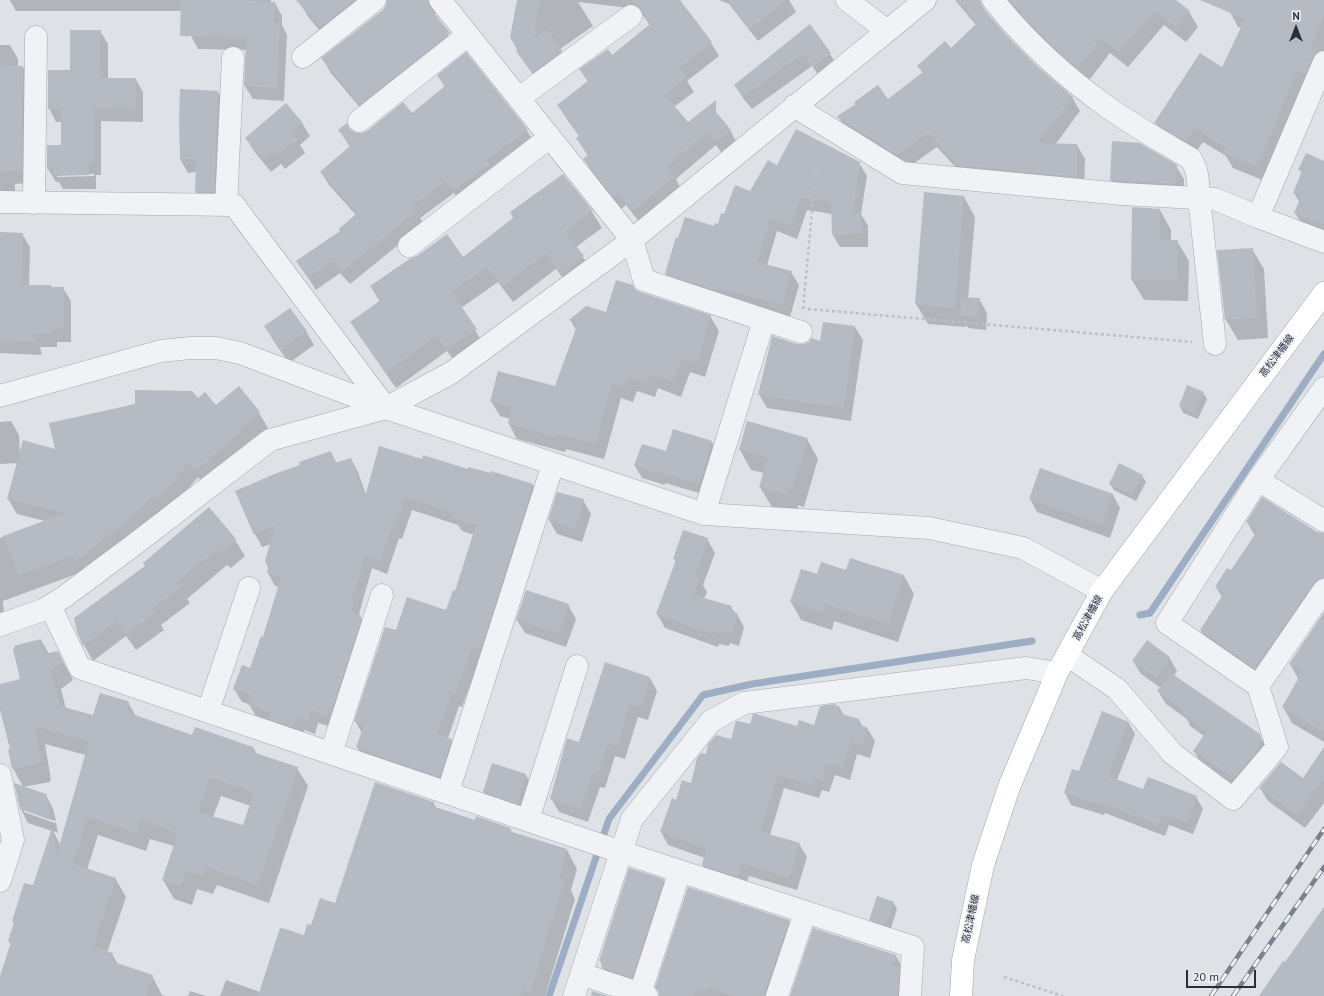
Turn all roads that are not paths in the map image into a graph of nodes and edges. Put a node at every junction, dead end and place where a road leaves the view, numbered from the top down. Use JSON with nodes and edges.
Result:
{"nodes":[{"id":1,"x":375,"y":0,"type":"edge"},
{"id":2,"x":440,"y":0,"type":"edge"},
{"id":3,"x":846,"y":0,"type":"edge"},
{"id":4,"x":926,"y":0,"type":"edge"},
{"id":5,"x":993,"y":0,"type":"edge"},
{"id":6,"x":631,"y":16,"type":"dead end"},
{"id":7,"x":887,"y":31,"type":"junction"},
{"id":8,"x":468,"y":35,"type":"junction"},
{"id":9,"x":36,"y":37,"type":"dead end"},
{"id":10,"x":302,"y":56,"type":"dead end"},
{"id":11,"x":233,"y":58,"type":"dead end"},
{"id":12,"x":1324,"y":62,"type":"edge"},
{"id":13,"x":1319,"y":87,"type":"edge"},
{"id":14,"x":519,"y":98,"type":"junction"},
{"id":15,"x":794,"y":106,"type":"junction"},
{"id":16,"x":359,"y":121,"type":"dead end"},
{"id":17,"x":550,"y":137,"type":"junction"},
{"id":18,"x":1199,"y":198,"type":"junction"},
{"id":19,"x":0,"y":202,"type":"edge"},
{"id":20,"x":34,"y":203,"type":"junction"},
{"id":21,"x":226,"y":205,"type":"junction"},
{"id":22,"x":1258,"y":217,"type":"junction"},
{"id":23,"x":632,"y":240,"type":"junction"},
{"id":24,"x":1324,"y":242,"type":"edge"},
{"id":25,"x":409,"y":246,"type":"dead end"},
{"id":26,"x":1324,"y":293,"type":"edge"},
{"id":27,"x":764,"y":320,"type":"junction"},
{"id":28,"x":801,"y":332,"type":"road end"},
{"id":29,"x":1215,"y":344,"type":"road end"},
{"id":30,"x":1324,"y":388,"type":"edge"},
{"id":31,"x":0,"y":396,"type":"edge"},
{"id":32,"x":386,"y":408,"type":"junction"},
{"id":33,"x":553,"y":464,"type":"junction"},
{"id":34,"x":1258,"y":480,"type":"junction"},
{"id":35,"x":704,"y":514,"type":"junction"},
{"id":36,"x":1324,"y":521,"type":"edge"},
{"id":37,"x":249,"y":588,"type":"dead end"},
{"id":38,"x":1324,"y":590,"type":"edge"},
{"id":39,"x":1102,"y":591,"type":"junction"},
{"id":40,"x":382,"y":595,"type":"dead end"},
{"id":41,"x":50,"y":606,"type":"junction"},
{"id":42,"x":0,"y":625,"type":"edge"},
{"id":43,"x":1067,"y":654,"type":"junction"},
{"id":44,"x":577,"y":666,"type":"dead end"},
{"id":45,"x":1057,"y":673,"type":"junction"},
{"id":46,"x":1258,"y":686,"type":"junction"},
{"id":47,"x":208,"y":711,"type":"junction"},
{"id":48,"x":331,"y":753,"type":"junction"},
{"id":49,"x":0,"y":775,"type":"edge"},
{"id":50,"x":448,"y":792,"type":"junction"},
{"id":51,"x":528,"y":820,"type":"junction"},
{"id":52,"x":615,"y":849,"type":"junction"},
{"id":53,"x":680,"y":871,"type":"junction"},
{"id":54,"x":0,"y":881,"type":"edge"},
{"id":55,"x":805,"y":912,"type":"junction"},
{"id":56,"x":581,"y":974,"type":"junction"},
{"id":57,"x":643,"y":995,"type":"edge"},
{"id":58,"x":574,"y":996,"type":"edge"},
{"id":59,"x":777,"y":996,"type":"edge"},
{"id":60,"x":910,"y":996,"type":"edge"},
{"id":61,"x":961,"y":996,"type":"edge"}],
"edges":[{"from":1,"to":10,"type":"street"},
{"from":2,"to":8,"type":"street"},
{"from":3,"to":7,"type":"street"},
{"from":4,"to":7,"type":"street"},
{"from":5,"to":18,"type":"street"},
{"from":6,"to":14,"type":"street"},
{"from":7,"to":15,"type":"street"},
{"from":8,"to":14,"type":"street"},
{"from":8,"to":16,"type":"street"},
{"from":9,"to":20,"type":"street"},
{"from":11,"to":21,"type":"street"},
{"from":12,"to":13,"type":"street"},
{"from":13,"to":22,"type":"street"},
{"from":14,"to":17,"type":"street"},
{"from":15,"to":18,"type":"street"},
{"from":15,"to":23,"type":"street"},
{"from":17,"to":23,"type":"street"},
{"from":17,"to":25,"type":"street"},
{"from":18,"to":22,"type":"street"},
{"from":18,"to":29,"type":"street"},
{"from":19,"to":20,"type":"street"},
{"from":20,"to":21,"type":"street"},
{"from":21,"to":32,"type":"street"},
{"from":22,"to":24,"type":"street"},
{"from":23,"to":27,"type":"street"},
{"from":23,"to":32,"type":"street"},
{"from":26,"to":39,"type":"main road","name":"高松津幡線"},
{"from":27,"to":28,"type":"street"},
{"from":27,"to":35,"type":"street"},
{"from":30,"to":34,"type":"street"},
{"from":31,"to":32,"type":"street"},
{"from":32,"to":33,"type":"street"},
{"from":32,"to":41,"type":"street"},
{"from":33,"to":35,"type":"street"},
{"from":33,"to":50,"type":"street"},
{"from":34,"to":36,"type":"street"},
{"from":34,"to":46,"type":"street"},
{"from":35,"to":39,"type":"street"},
{"from":37,"to":47,"type":"street"},
{"from":38,"to":46,"type":"street"},
{"from":39,"to":43,"type":"main road","name":"高松津幡線"},
{"from":40,"to":48,"type":"street"},
{"from":41,"to":42,"type":"street"},
{"from":41,"to":47,"type":"street"},
{"from":43,"to":45,"type":"main road","name":"高松津幡線"},
{"from":43,"to":46,"type":"street"},
{"from":44,"to":51,"type":"street"},
{"from":45,"to":52,"type":"street"},
{"from":45,"to":61,"type":"main road","name":"高松津幡線"},
{"from":47,"to":48,"type":"street"},
{"from":48,"to":50,"type":"street"},
{"from":49,"to":54,"type":"street"},
{"from":50,"to":51,"type":"street"},
{"from":51,"to":52,"type":"street"},
{"from":52,"to":53,"type":"street"},
{"from":52,"to":56,"type":"street"},
{"from":53,"to":55,"type":"street"},
{"from":53,"to":57,"type":"street"},
{"from":55,"to":59,"type":"street"},
{"from":55,"to":60,"type":"street"},
{"from":56,"to":57,"type":"street"},
{"from":56,"to":58,"type":"street"}]}
